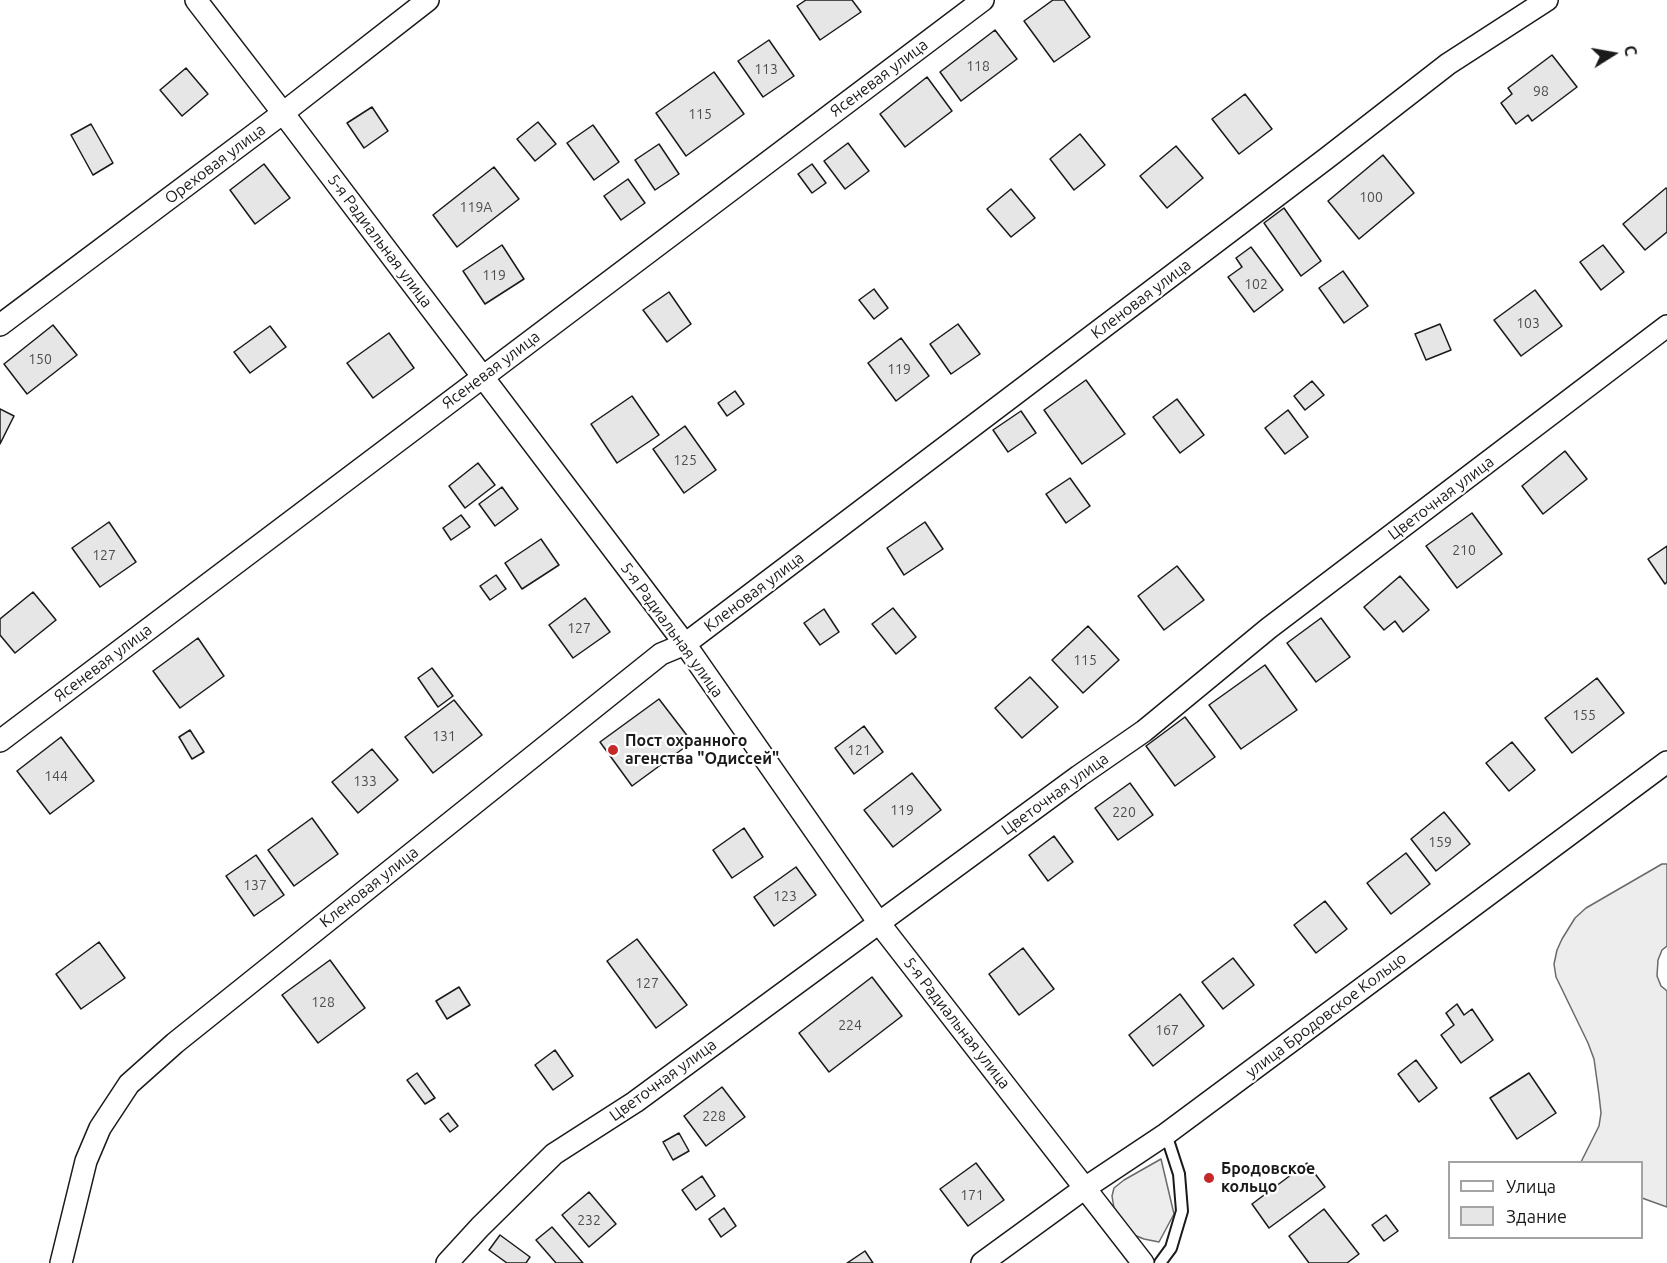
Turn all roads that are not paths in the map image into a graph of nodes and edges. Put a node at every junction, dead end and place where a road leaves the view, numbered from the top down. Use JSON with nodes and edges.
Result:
{"nodes":[{"id":1,"x":196,"y":0,"type":"edge"},
{"id":2,"x":428,"y":0,"type":"edge"},
{"id":3,"x":983,"y":0,"type":"edge"},
{"id":4,"x":1547,"y":0,"type":"edge"},
{"id":5,"x":283,"y":113,"type":"junction"},
{"id":6,"x":0,"y":326,"type":"edge"},
{"id":7,"x":1667,"y":326,"type":"edge"},
{"id":8,"x":482,"y":376,"type":"junction"},
{"id":9,"x":685,"y":644,"type":"junction"},
{"id":10,"x":0,"y":741,"type":"edge"},
{"id":11,"x":1667,"y":762,"type":"edge"},
{"id":12,"x":879,"y":923,"type":"junction"},
{"id":13,"x":1166,"y":1134,"type":"junction"},
{"id":14,"x":1085,"y":1188,"type":"junction"},
{"id":15,"x":61,"y":1263,"type":"edge"},
{"id":16,"x":447,"y":1263,"type":"edge"},
{"id":17,"x":982,"y":1263,"type":"edge"},
{"id":18,"x":1143,"y":1263,"type":"edge"},
{"id":19,"x":1160,"y":1263,"type":"edge"}],
"edges":[{"from":1,"to":5,"type":"street","name":"5-я Радиальная улица"},
{"from":2,"to":5,"type":"street","name":"Ореховая улица"},
{"from":3,"to":8,"type":"street","name":"Ясеневая улица"},
{"from":4,"to":9,"type":"street","name":"Кленовая улица"},
{"from":5,"to":6,"type":"street","name":"Ореховая улица"},
{"from":5,"to":8,"type":"street","name":"5-я Радиальная улица"},
{"from":7,"to":12,"type":"street","name":"Цветочная улица"},
{"from":8,"to":9,"type":"street","name":"5-я Радиальная улица"},
{"from":8,"to":10,"type":"street","name":"Ясеневая улица"},
{"from":9,"to":12,"type":"street","name":"5-я Радиальная улица"},
{"from":9,"to":15,"type":"street","name":"Кленовая улица"},
{"from":11,"to":13,"type":"street","name":"улица Бродовское Кольцо"},
{"from":12,"to":14,"type":"street","name":"5-я Радиальная улица"},
{"from":12,"to":16,"type":"street","name":"Цветочная улица"},
{"from":13,"to":14,"type":"street","name":"улица Бродовское Кольцо"},
{"from":13,"to":19,"type":"lane"},
{"from":14,"to":17,"type":"street","name":"улица Бродовское Кольцо"},
{"from":14,"to":18,"type":"street","name":"5-я Радиальная улица"}]}
